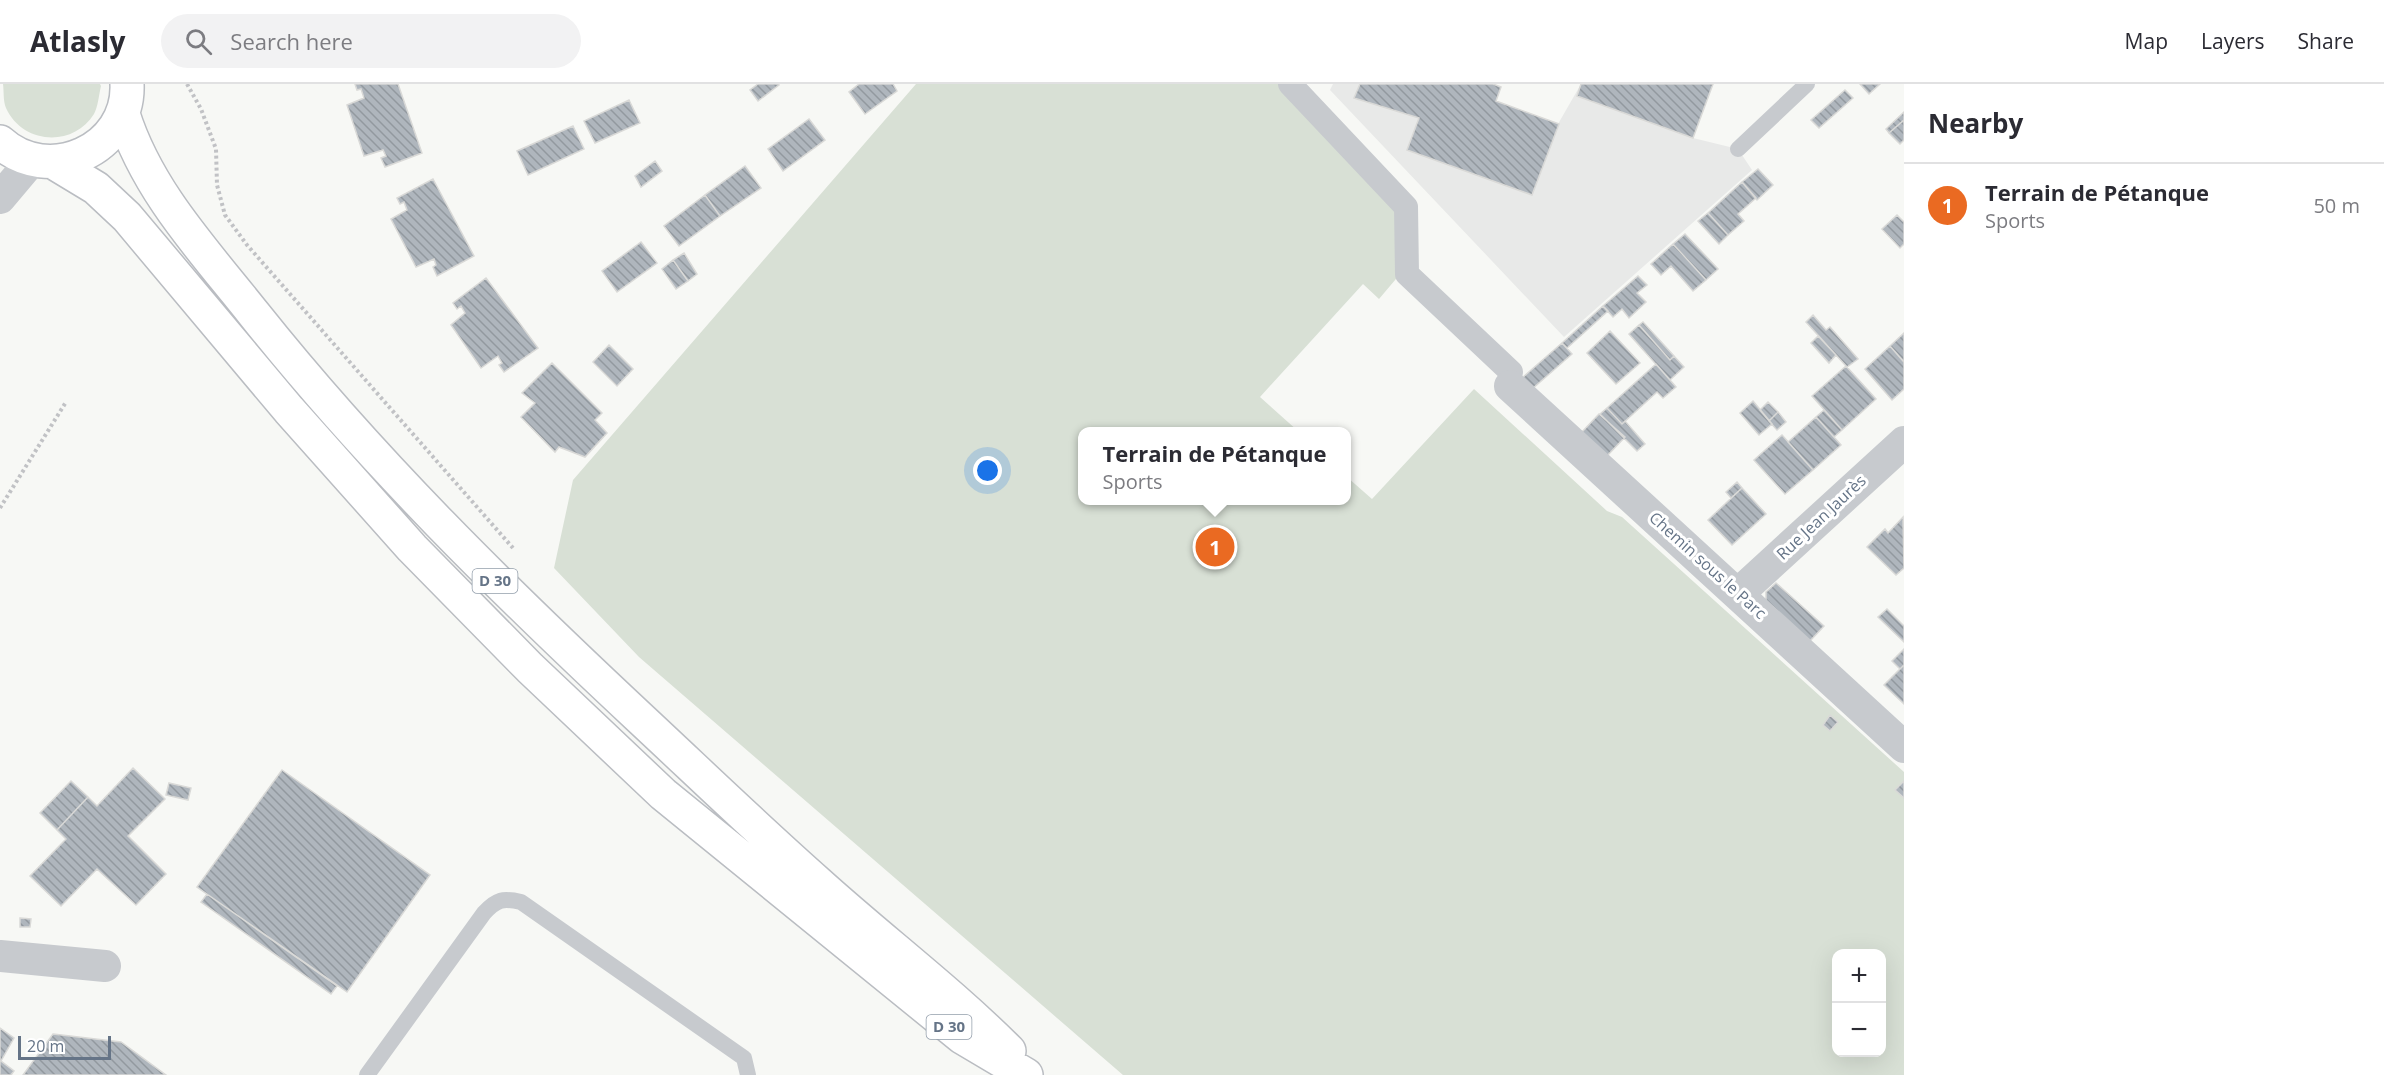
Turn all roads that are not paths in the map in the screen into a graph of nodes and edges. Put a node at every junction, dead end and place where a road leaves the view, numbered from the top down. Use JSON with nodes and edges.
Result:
{"nodes":[{"id":1,"x":1290,"y":84,"type":"edge"},
{"id":2,"x":1807,"y":84,"type":"edge"},
{"id":3,"x":125,"y":99,"type":"edge"},
{"id":4,"x":0,"y":142,"type":"edge"},
{"id":5,"x":1738,"y":149,"type":"dead end"},
{"id":6,"x":43,"y":161,"type":"junction"},
{"id":7,"x":0,"y":198,"type":"edge"},
{"id":8,"x":1511,"y":379,"type":"joint"},
{"id":9,"x":1904,"y":442,"type":"edge"},
{"id":10,"x":1739,"y":593,"type":"junction"},
{"id":11,"x":1904,"y":747,"type":"edge"},
{"id":12,"x":0,"y":956,"type":"edge"},
{"id":13,"x":105,"y":966,"type":"dead end"},
{"id":14,"x":367,"y":1075,"type":"edge"},
{"id":15,"x":748,"y":1075,"type":"edge"},
{"id":16,"x":1026,"y":1075,"type":"edge"},
{"id":17,"x":1033,"y":1075,"type":"edge"}],
"edges":[{"from":1,"to":8,"type":"street"},
{"from":2,"to":5,"type":"lane"},
{"from":3,"to":6,"type":"main road"},
{"from":3,"to":17,"type":"main road","number":"D 30"},
{"from":4,"to":6,"type":"main road"},
{"from":6,"to":7,"type":"street"},
{"from":6,"to":16,"type":"main road","number":"D 30"},
{"from":8,"to":10,"type":"street","name":"Chemin sous le Parc"},
{"from":9,"to":10,"type":"street","name":"Rue Jean Jaurès"},
{"from":10,"to":11,"type":"street","name":"Chemin sous le Parc"},
{"from":12,"to":13,"type":"street"},
{"from":14,"to":15,"type":"lane"}]}
